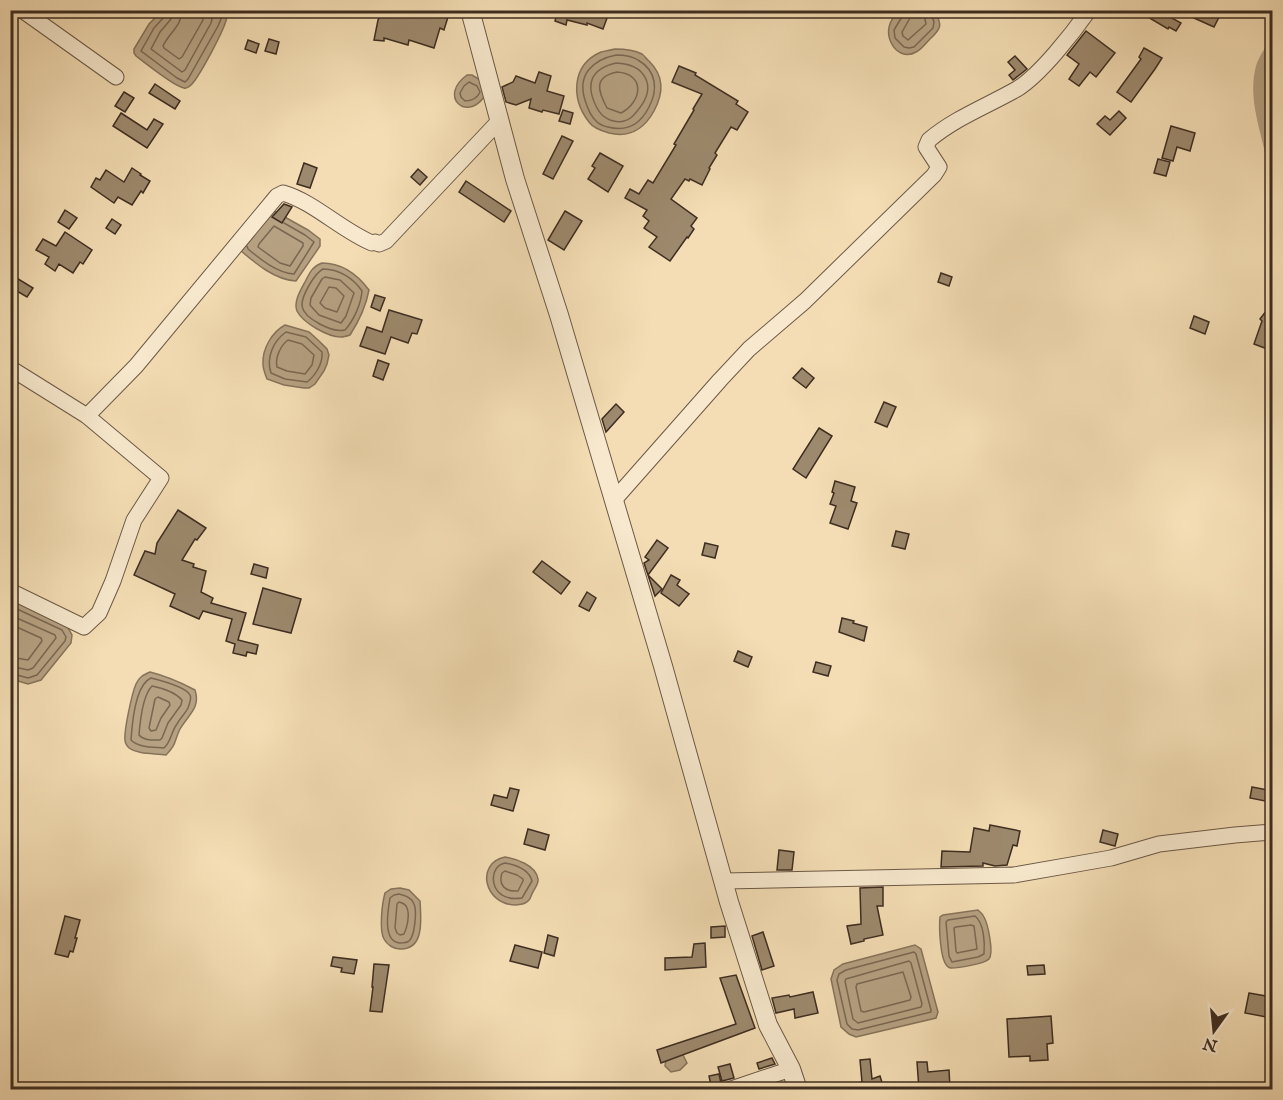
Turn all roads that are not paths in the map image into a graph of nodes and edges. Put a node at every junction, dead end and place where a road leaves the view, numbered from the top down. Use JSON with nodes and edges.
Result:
{"nodes":[{"id":1,"x":22,"y":10,"type":"edge"},
{"id":2,"x":470,"y":10,"type":"edge"},
{"id":3,"x":1089,"y":10,"type":"edge"},
{"id":4,"x":116,"y":77,"type":"dead end"},
{"id":5,"x":500,"y":120,"type":"junction"},
{"id":6,"x":10,"y":382,"type":"edge"},
{"id":7,"x":87,"y":416,"type":"junction"},
{"id":8,"x":614,"y":500,"type":"junction"},
{"id":9,"x":10,"y":591,"type":"edge"},
{"id":10,"x":1272,"y":832,"type":"edge"},
{"id":11,"x":723,"y":881,"type":"junction"},
{"id":12,"x":791,"y":1069,"type":"junction"},
{"id":13,"x":728,"y":1089,"type":"edge"},
{"id":14,"x":798,"y":1089,"type":"edge"}],
"edges":[{"from":1,"to":4,"type":"street"},
{"from":2,"to":5,"type":"street"},
{"from":3,"to":8,"type":"street"},
{"from":5,"to":7,"type":"street"},
{"from":5,"to":8,"type":"street"},
{"from":6,"to":7,"type":"street"},
{"from":7,"to":9,"type":"street"},
{"from":8,"to":11,"type":"street"},
{"from":10,"to":11,"type":"street"},
{"from":11,"to":12,"type":"street"},
{"from":12,"to":13,"type":"street"},
{"from":12,"to":14,"type":"street"}]}
